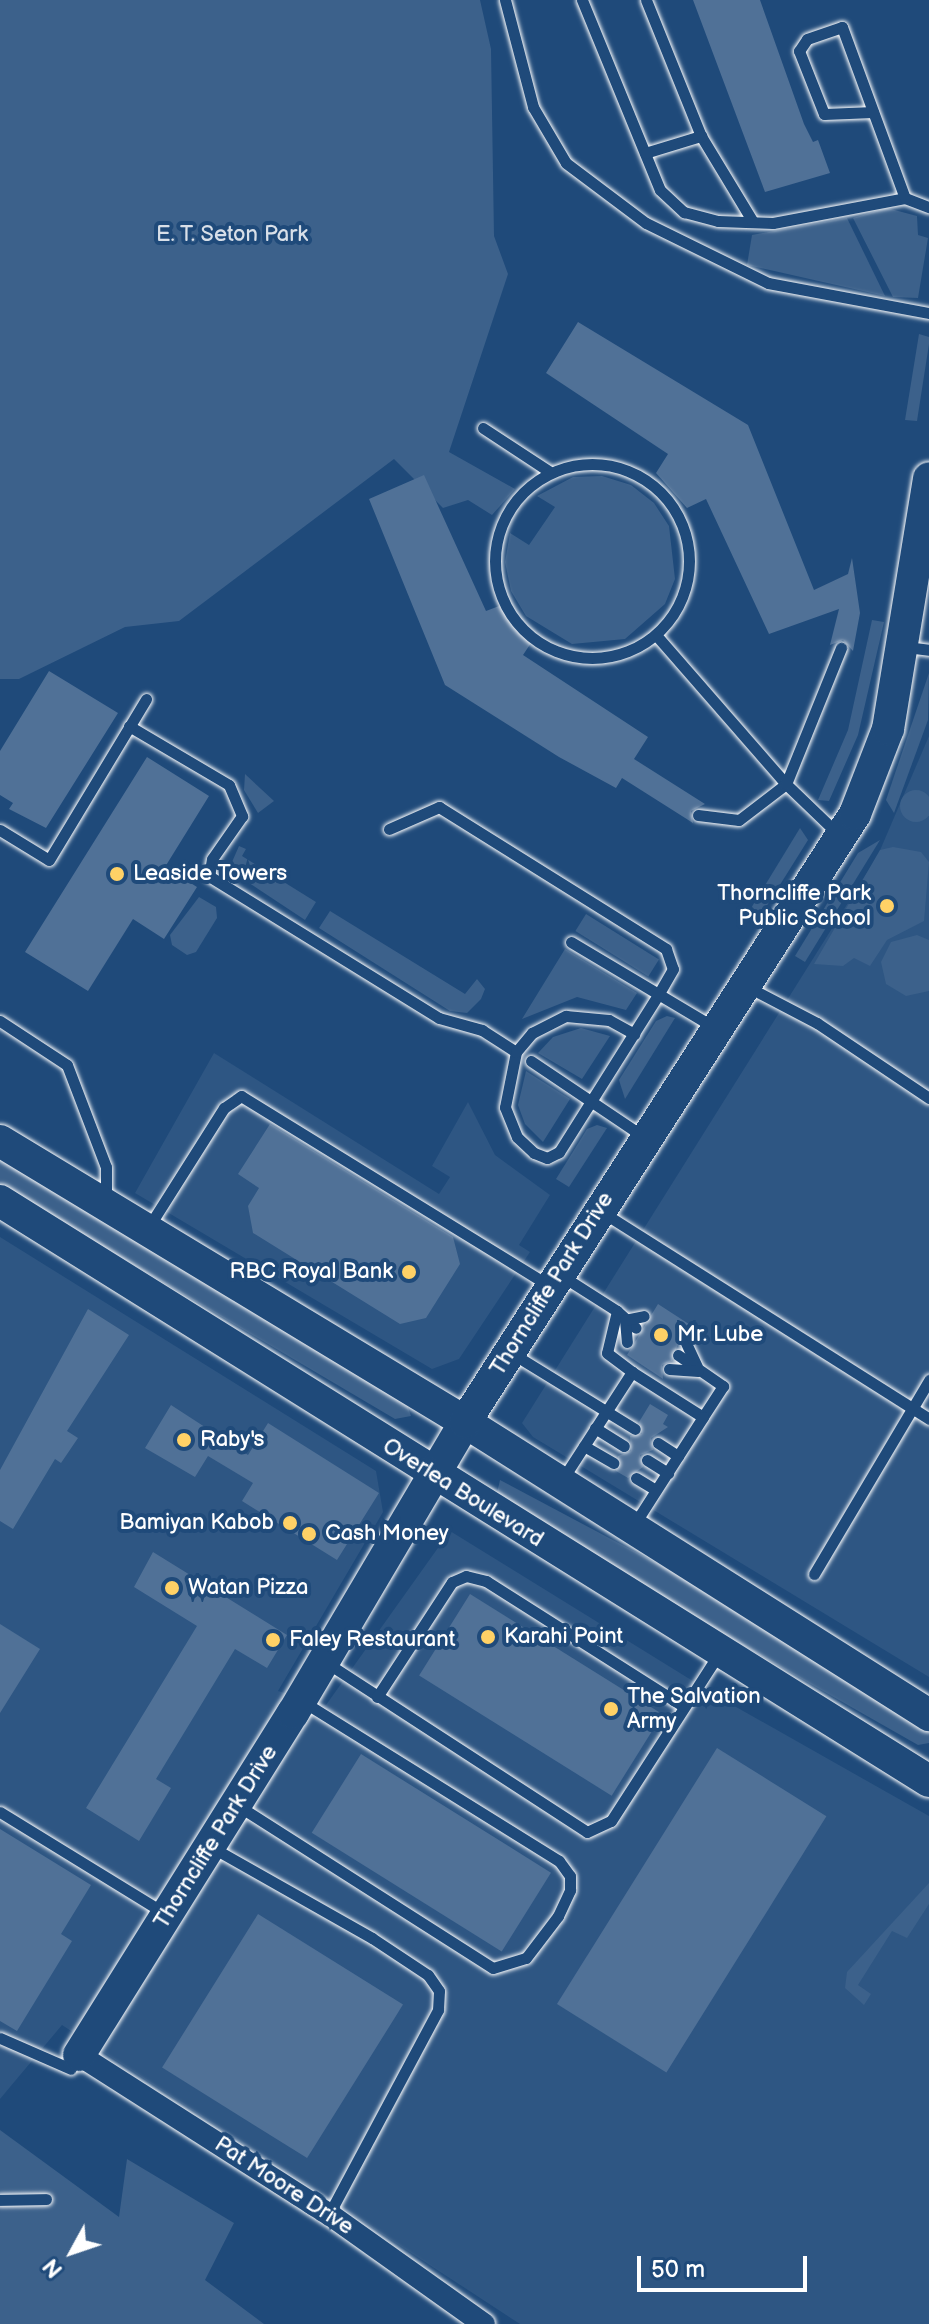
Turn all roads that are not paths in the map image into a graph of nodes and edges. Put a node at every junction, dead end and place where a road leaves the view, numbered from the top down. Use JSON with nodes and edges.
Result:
{"nodes":[{"id":1,"x":505,"y":0,"type":"edge"},
{"id":2,"x":582,"y":0,"type":"edge"},
{"id":3,"x":646,"y":0,"type":"edge"},
{"id":4,"x":873,"y":112,"type":"junction"},
{"id":5,"x":701,"y":136,"type":"junction"},
{"id":6,"x":645,"y":153,"type":"junction"},
{"id":7,"x":905,"y":198,"type":"junction"},
{"id":8,"x":929,"y":207,"type":"edge"},
{"id":9,"x":753,"y":222,"type":"junction"},
{"id":10,"x":929,"y":313,"type":"edge"},
{"id":11,"x":483,"y":428,"type":"dead end"},
{"id":12,"x":550,"y":472,"type":"junction"},
{"id":13,"x":929,"y":478,"type":"edge"},
{"id":14,"x":926,"y":511,"type":"edge"},
{"id":15,"x":656,"y":635,"type":"junction"},
{"id":16,"x":841,"y":648,"type":"dead end"},
{"id":17,"x":915,"y":648,"type":"edge"},
{"id":18,"x":146,"y":699,"type":"dead end"},
{"id":19,"x":129,"y":726,"type":"junction"},
{"id":20,"x":786,"y":784,"type":"junction"},
{"id":21,"x":698,"y":815,"type":"dead end"},
{"id":22,"x":389,"y":829,"type":"dead end"},
{"id":23,"x":0,"y":830,"type":"edge"},
{"id":24,"x":842,"y":837,"type":"junction"},
{"id":25,"x":571,"y":942,"type":"dead end"},
{"id":26,"x":747,"y":987,"type":"junction"},
{"id":27,"x":658,"y":995,"type":"junction"},
{"id":28,"x":0,"y":1021,"type":"edge"},
{"id":29,"x":718,"y":1030,"type":"junction"},
{"id":30,"x":634,"y":1034,"type":"junction"},
{"id":31,"x":516,"y":1052,"type":"junction"},
{"id":32,"x":531,"y":1061,"type":"dead end"},
{"id":33,"x":929,"y":1098,"type":"edge"},
{"id":34,"x":591,"y":1101,"type":"junction"},
{"id":35,"x":645,"y":1138,"type":"junction"},
{"id":36,"x":0,"y":1141,"type":"edge"},
{"id":37,"x":0,"y":1201,"type":"edge"},
{"id":38,"x":106,"y":1205,"type":"junction"},
{"id":39,"x":599,"y":1210,"type":"junction"},
{"id":40,"x":148,"y":1228,"type":"junction"},
{"id":41,"x":554,"y":1280,"type":"junction"},
{"id":42,"x":621,"y":1315,"type":"junction"},
{"id":43,"x":644,"y":1316,"type":"dead end"},
{"id":44,"x":636,"y":1328,"type":"dead end"},
{"id":45,"x":627,"y":1342,"type":"dead end"},
{"id":46,"x":686,"y":1343,"type":"dead end"},
{"id":47,"x":509,"y":1351,"type":"junction"},
{"id":48,"x":678,"y":1355,"type":"dead end"},
{"id":49,"x":669,"y":1369,"type":"dead end"},
{"id":50,"x":699,"y":1371,"type":"junction"},
{"id":51,"x":632,"y":1372,"type":"junction"},
{"id":52,"x":929,"y":1380,"type":"edge"},
{"id":53,"x":606,"y":1412,"type":"junction"},
{"id":54,"x":914,"y":1413,"type":"junction"},
{"id":55,"x":703,"y":1417,"type":"junction"},
{"id":56,"x":929,"y":1419,"type":"edge"},
{"id":57,"x":465,"y":1422,"type":"junction"},
{"id":58,"x":595,"y":1428,"type":"junction"},
{"id":59,"x":635,"y":1429,"type":"dead end"},
{"id":60,"x":658,"y":1443,"type":"dead end"},
{"id":61,"x":584,"y":1446,"type":"junction"},
{"id":62,"x":624,"y":1446,"type":"dead end"},
{"id":63,"x":678,"y":1456,"type":"junction"},
{"id":64,"x":647,"y":1460,"type":"dead end"},
{"id":65,"x":613,"y":1463,"type":"dead end"},
{"id":66,"x":668,"y":1473,"type":"junction"},
{"id":67,"x":434,"y":1474,"type":"junction"},
{"id":68,"x":636,"y":1478,"type":"dead end"},
{"id":69,"x":560,"y":1484,"type":"junction"},
{"id":70,"x":656,"y":1490,"type":"junction"},
{"id":71,"x":631,"y":1529,"type":"junction"},
{"id":72,"x":814,"y":1574,"type":"dead end"},
{"id":73,"x":721,"y":1651,"type":"junction"},
{"id":74,"x":324,"y":1661,"type":"junction"},
{"id":75,"x":377,"y":1697,"type":"junction"},
{"id":76,"x":301,"y":1700,"type":"junction"},
{"id":77,"x":683,"y":1706,"type":"junction"},
{"id":78,"x":929,"y":1715,"type":"edge"},
{"id":79,"x":929,"y":1781,"type":"edge"},
{"id":80,"x":236,"y":1805,"type":"junction"},
{"id":81,"x":0,"y":1812,"type":"edge"},
{"id":82,"x":210,"y":1847,"type":"junction"},
{"id":83,"x":167,"y":1915,"type":"junction"},
{"id":84,"x":0,"y":2038,"type":"edge"},
{"id":85,"x":75,"y":2062,"type":"junction"},
{"id":86,"x":46,"y":2199,"type":"dead end"},
{"id":87,"x":0,"y":2200,"type":"edge"},
{"id":88,"x":329,"y":2214,"type":"junction"},
{"id":89,"x":484,"y":2324,"type":"edge"}],
"edges":[{"from":1,"to":10,"type":"lane"},
{"from":2,"to":6,"type":"lane"},
{"from":3,"to":5,"type":"lane"},
{"from":4,"to":4,"type":"lane"},
{"from":4,"to":7,"type":"lane"},
{"from":5,"to":6,"type":"lane"},
{"from":5,"to":9,"type":"lane"},
{"from":6,"to":9,"type":"lane"},
{"from":7,"to":8,"type":"lane"},
{"from":7,"to":9,"type":"lane"},
{"from":11,"to":12,"type":"lane"},
{"from":12,"to":15,"type":"lane"},
{"from":12,"to":15,"type":"lane"},
{"from":13,"to":14,"type":"main road","name":"Thorncliffe Park Drive"},
{"from":14,"to":17,"type":"main road","name":"Thorncliffe Park Drive"},
{"from":15,"to":20,"type":"lane"},
{"from":16,"to":20,"type":"lane"},
{"from":17,"to":24,"type":"main road","name":"Thorncliffe Park Drive"},
{"from":18,"to":19,"type":"lane"},
{"from":19,"to":23,"type":"lane"},
{"from":19,"to":31,"type":"lane"},
{"from":20,"to":21,"type":"lane"},
{"from":20,"to":24,"type":"lane"},
{"from":22,"to":27,"type":"lane"},
{"from":24,"to":26,"type":"main road","name":"Thorncliffe Park Drive"},
{"from":25,"to":27,"type":"lane"},
{"from":26,"to":29,"type":"main road","name":"Thorncliffe Park Drive"},
{"from":26,"to":33,"type":"lane"},
{"from":27,"to":29,"type":"lane"},
{"from":27,"to":30,"type":"lane"},
{"from":28,"to":38,"type":"lane"},
{"from":29,"to":35,"type":"main road","name":"Thorncliffe Park Drive"},
{"from":30,"to":31,"type":"lane"},
{"from":30,"to":34,"type":"lane"},
{"from":31,"to":34,"type":"lane"},
{"from":32,"to":34,"type":"lane"},
{"from":34,"to":35,"type":"lane"},
{"from":35,"to":39,"type":"main road","name":"Thorncliffe Park Drive"},
{"from":36,"to":38,"type":"main road"},
{"from":37,"to":67,"type":"main road","name":"Overlea Boulevard"},
{"from":38,"to":40,"type":"main road"},
{"from":39,"to":41,"type":"main road","name":"Thorncliffe Park Drive"},
{"from":39,"to":54,"type":"lane"},
{"from":40,"to":41,"type":"lane"},
{"from":40,"to":57,"type":"main road"},
{"from":41,"to":42,"type":"lane"},
{"from":41,"to":47,"type":"main road","name":"Thorncliffe Park Drive"},
{"from":42,"to":43,"type":"lane"},
{"from":42,"to":44,"type":"lane"},
{"from":42,"to":45,"type":"lane"},
{"from":42,"to":51,"type":"lane"},
{"from":46,"to":50,"type":"lane"},
{"from":47,"to":53,"type":"lane"},
{"from":47,"to":57,"type":"main road","name":"Thorncliffe Park Drive"},
{"from":48,"to":50,"type":"lane"},
{"from":49,"to":50,"type":"lane"},
{"from":50,"to":55,"type":"lane"},
{"from":51,"to":53,"type":"lane"},
{"from":51,"to":55,"type":"lane"},
{"from":52,"to":54,"type":"lane"},
{"from":53,"to":58,"type":"lane"},
{"from":53,"to":59,"type":"lane"},
{"from":54,"to":56,"type":"lane"},
{"from":54,"to":72,"type":"lane"},
{"from":55,"to":63,"type":"lane"},
{"from":57,"to":67,"type":"main road","name":"Thorncliffe Park Drive"},
{"from":57,"to":69,"type":"main road"},
{"from":58,"to":61,"type":"lane"},
{"from":58,"to":62,"type":"lane"},
{"from":60,"to":63,"type":"lane"},
{"from":61,"to":65,"type":"lane"},
{"from":61,"to":69,"type":"lane"},
{"from":63,"to":66,"type":"lane"},
{"from":64,"to":66,"type":"lane"},
{"from":66,"to":70,"type":"lane"},
{"from":67,"to":73,"type":"main road","name":"Overlea Boulevard"},
{"from":67,"to":74,"type":"main road","name":"Thorncliffe Park Drive"},
{"from":68,"to":70,"type":"lane"},
{"from":69,"to":71,"type":"main road"},
{"from":70,"to":71,"type":"lane"},
{"from":71,"to":78,"type":"main road"},
{"from":73,"to":77,"type":"lane"},
{"from":73,"to":79,"type":"main road","name":"Overlea Boulevard"},
{"from":74,"to":75,"type":"lane"},
{"from":74,"to":76,"type":"main road","name":"Thorncliffe Park Drive"},
{"from":75,"to":77,"type":"lane"},
{"from":75,"to":77,"type":"lane"},
{"from":76,"to":80,"type":"main road","name":"Thorncliffe Park Drive"},
{"from":76,"to":80,"type":"lane"},
{"from":80,"to":82,"type":"main road","name":"Thorncliffe Park Drive"},
{"from":81,"to":83,"type":"lane"},
{"from":82,"to":83,"type":"main road","name":"Thorncliffe Park Drive"},
{"from":82,"to":88,"type":"lane"},
{"from":83,"to":85,"type":"main road","name":"Thorncliffe Park Drive"},
{"from":84,"to":85,"type":"lane"},
{"from":85,"to":88,"type":"street","name":"Pat Moore Drive"},
{"from":86,"to":87,"type":"lane"},
{"from":88,"to":89,"type":"street","name":"Pat Moore Drive"}]}
